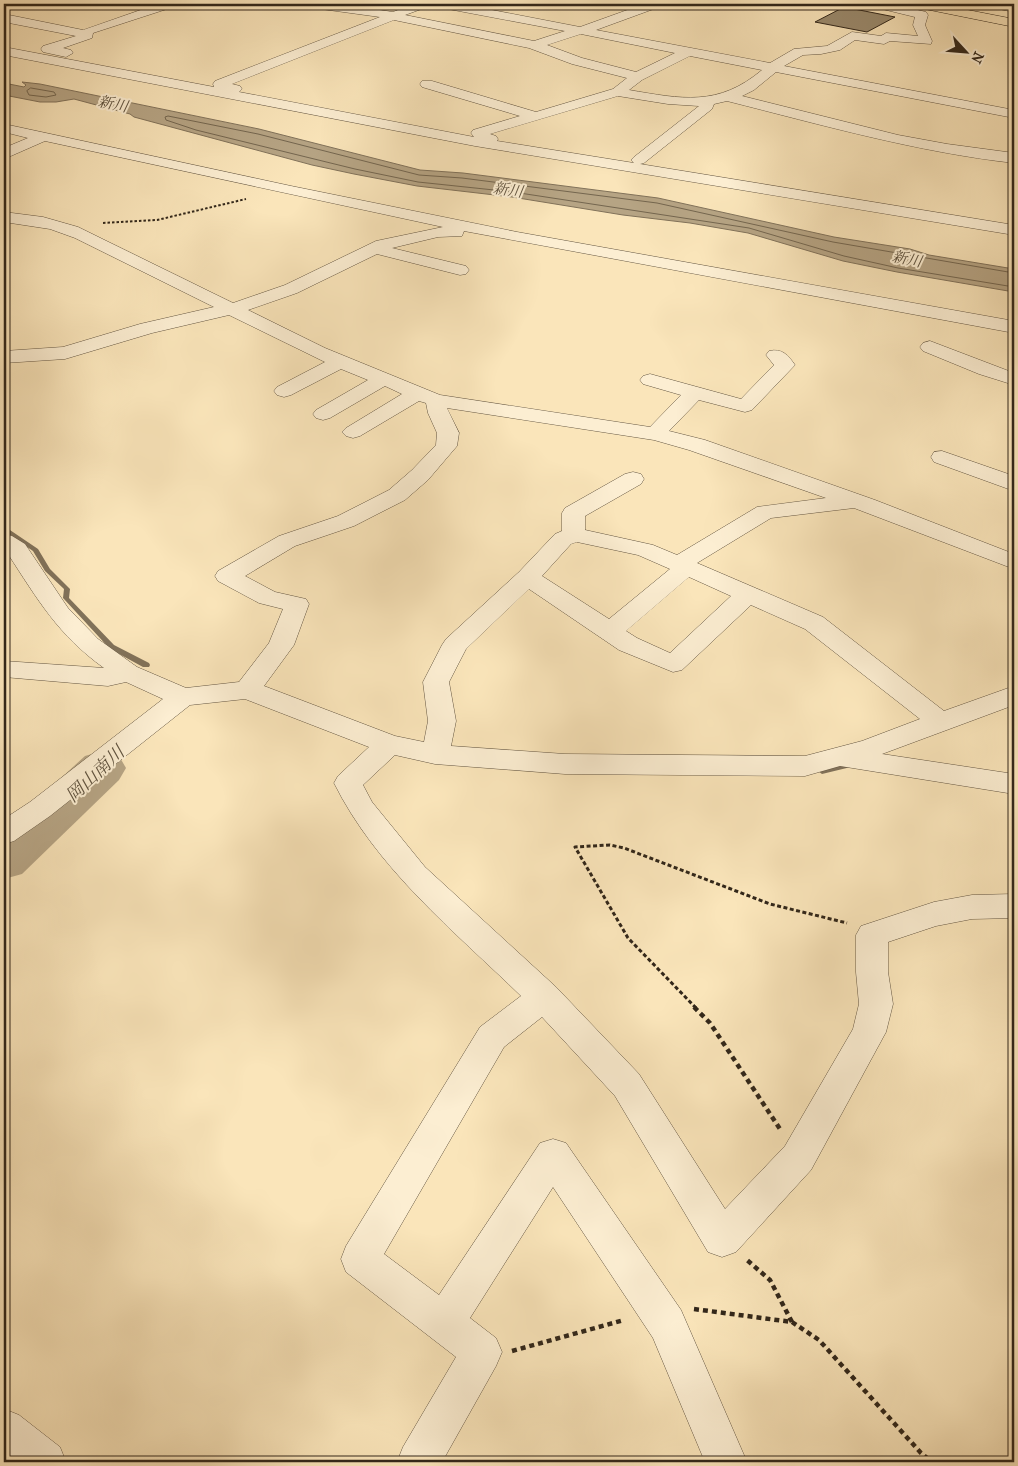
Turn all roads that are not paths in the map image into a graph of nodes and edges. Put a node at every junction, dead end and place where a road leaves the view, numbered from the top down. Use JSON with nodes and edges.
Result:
{"nodes":[{"id":1,"x":169,"y":4,"type":"edge"},
{"id":2,"x":314,"y":4,"type":"edge"},
{"id":3,"x":423,"y":4,"type":"edge"},
{"id":4,"x":443,"y":4,"type":"edge"},
{"id":5,"x":614,"y":4,"type":"edge"},
{"id":6,"x":655,"y":4,"type":"edge"},
{"id":7,"x":880,"y":4,"type":"edge"},
{"id":8,"x":920,"y":4,"type":"edge"},
{"id":9,"x":945,"y":4,"type":"edge"},
{"id":10,"x":994,"y":4,"type":"edge"},
{"id":11,"x":1014,"y":8,"type":"edge"},
{"id":12,"x":640,"y":9,"type":"junction"},
{"id":13,"x":392,"y":15,"type":"junction"},
{"id":14,"x":4,"y":18,"type":"edge"},
{"id":15,"x":1014,"y":18,"type":"edge"},
{"id":16,"x":1014,"y":23,"type":"edge"},
{"id":17,"x":582,"y":30,"type":"junction"},
{"id":18,"x":86,"y":34,"type":"junction"},
{"id":19,"x":534,"y":45,"type":"junction"},
{"id":20,"x":4,"y":51,"type":"edge"},
{"id":21,"x":689,"y":51,"type":"junction"},
{"id":22,"x":30,"y":56,"type":"junction"},
{"id":23,"x":94,"y":59,"type":"junction"},
{"id":24,"x":624,"y":59,"type":"dead end"},
{"id":25,"x":120,"y":63,"type":"dead end"},
{"id":26,"x":602,"y":68,"type":"junction"},
{"id":27,"x":772,"y":68,"type":"junction"},
{"id":28,"x":637,"y":77,"type":"junction"},
{"id":29,"x":427,"y":84,"type":"dead end"},
{"id":30,"x":618,"y":92,"type":"junction"},
{"id":31,"x":726,"y":97,"type":"junction"},
{"id":32,"x":708,"y":101,"type":"junction"},
{"id":33,"x":287,"y":106,"type":"junction"},
{"id":34,"x":1014,"y":114,"type":"edge"},
{"id":35,"x":534,"y":116,"type":"junction"},
{"id":36,"x":388,"y":124,"type":"junction"},
{"id":37,"x":4,"y":128,"type":"edge"},
{"id":38,"x":478,"y":133,"type":"junction"},
{"id":39,"x":42,"y":137,"type":"junction"},
{"id":40,"x":4,"y":154,"type":"edge"},
{"id":41,"x":564,"y":157,"type":"junction"},
{"id":42,"x":1014,"y":158,"type":"edge"},
{"id":43,"x":639,"y":160,"type":"dead end"},
{"id":44,"x":4,"y":217,"type":"edge"},
{"id":45,"x":1014,"y":230,"type":"edge"},
{"id":46,"x":517,"y":237,"type":"junction"},
{"id":47,"x":375,"y":249,"type":"junction"},
{"id":48,"x":460,"y":270,"type":"dead end"},
{"id":49,"x":232,"y":309,"type":"junction"},
{"id":50,"x":1014,"y":328,"type":"edge"},
{"id":51,"x":930,"y":347,"type":"dead end"},
{"id":52,"x":776,"y":355,"type":"dead end"},
{"id":53,"x":4,"y":357,"type":"edge"},
{"id":54,"x":341,"y":361,"type":"junction"},
{"id":55,"x":1013,"y":376,"type":"edge"},
{"id":56,"x":384,"y":379,"type":"junction"},
{"id":57,"x":650,"y":380,"type":"dead end"},
{"id":58,"x":284,"y":391,"type":"dead end"},
{"id":59,"x":695,"y":393,"type":"junction"},
{"id":60,"x":427,"y":396,"type":"junction"},
{"id":61,"x":323,"y":414,"type":"dead end"},
{"id":62,"x":353,"y":432,"type":"dead end"},
{"id":63,"x":655,"y":434,"type":"junction"},
{"id":64,"x":942,"y":457,"type":"dead end"},
{"id":65,"x":618,"y":480,"type":"dead end"},
{"id":66,"x":1014,"y":484,"type":"edge"},
{"id":67,"x":856,"y":502,"type":"junction"},
{"id":68,"x":574,"y":534,"type":"junction"},
{"id":69,"x":4,"y":541,"type":"edge"},
{"id":70,"x":1014,"y":562,"type":"edge"},
{"id":71,"x":683,"y":566,"type":"junction"},
{"id":72,"x":528,"y":576,"type":"junction"},
{"id":73,"x":748,"y":594,"type":"junction"},
{"id":74,"x":609,"y":632,"type":"junction"},
{"id":75,"x":4,"y":669,"type":"edge"},
{"id":76,"x":128,"y":673,"type":"junction"},
{"id":77,"x":247,"y":690,"type":"junction"},
{"id":78,"x":1014,"y":695,"type":"edge"},
{"id":79,"x":183,"y":697,"type":"junction"},
{"id":80,"x":941,"y":722,"type":"junction"},
{"id":81,"x":389,"y":744,"type":"junction"},
{"id":82,"x":435,"y":754,"type":"junction"},
{"id":83,"x":839,"y":757,"type":"junction"},
{"id":84,"x":1014,"y":784,"type":"edge"},
{"id":85,"x":4,"y":833,"type":"edge"},
{"id":86,"x":1014,"y":906,"type":"edge"},
{"id":87,"x":544,"y":997,"type":"junction"},
{"id":88,"x":444,"y":1323,"type":"junction"},
{"id":89,"x":4,"y":1430,"type":"edge"},
{"id":90,"x":45,"y":1462,"type":"edge"},
{"id":91,"x":418,"y":1462,"type":"edge"},
{"id":92,"x":726,"y":1462,"type":"edge"}],
"edges":[{"from":1,"to":18,"type":"street"},
{"from":2,"to":13,"type":"street"},
{"from":3,"to":13,"type":"street"},
{"from":4,"to":17,"type":"street"},
{"from":5,"to":12,"type":"street"},
{"from":6,"to":12,"type":"street"},
{"from":7,"to":27,"type":"street"},
{"from":8,"to":16,"type":"main road"},
{"from":9,"to":15,"type":"main road"},
{"from":10,"to":11,"type":"street"},
{"from":12,"to":17,"type":"street"},
{"from":13,"to":19,"type":"street"},
{"from":13,"to":33,"type":"street"},
{"from":14,"to":18,"type":"street"},
{"from":17,"to":19,"type":"street"},
{"from":17,"to":21,"type":"street"},
{"from":18,"to":23,"type":"street"},
{"from":19,"to":26,"type":"street"},
{"from":20,"to":22,"type":"street"},
{"from":21,"to":27,"type":"street"},
{"from":21,"to":28,"type":"street"},
{"from":22,"to":23,"type":"street"},
{"from":22,"to":33,"type":"street"},
{"from":23,"to":25,"type":"street"},
{"from":24,"to":26,"type":"street"},
{"from":26,"to":28,"type":"street"},
{"from":27,"to":31,"type":"street"},
{"from":27,"to":34,"type":"street"},
{"from":28,"to":30,"type":"street"},
{"from":29,"to":35,"type":"street"},
{"from":30,"to":32,"type":"street"},
{"from":30,"to":35,"type":"street"},
{"from":31,"to":32,"type":"street"},
{"from":31,"to":42,"type":"street"},
{"from":32,"to":43,"type":"street"},
{"from":33,"to":36,"type":"street"},
{"from":35,"to":38,"type":"street"},
{"from":36,"to":38,"type":"street"},
{"from":36,"to":41,"type":"street"},
{"from":37,"to":39,"type":"street"},
{"from":38,"to":41,"type":"street"},
{"from":39,"to":40,"type":"street"},
{"from":39,"to":46,"type":"street"},
{"from":41,"to":45,"type":"street"},
{"from":44,"to":49,"type":"street"},
{"from":46,"to":47,"type":"street"},
{"from":46,"to":50,"type":"street"},
{"from":47,"to":48,"type":"street"},
{"from":47,"to":49,"type":"street"},
{"from":49,"to":53,"type":"street"},
{"from":49,"to":54,"type":"street"},
{"from":51,"to":55,"type":"street"},
{"from":52,"to":59,"type":"street"},
{"from":54,"to":56,"type":"street"},
{"from":54,"to":58,"type":"street"},
{"from":56,"to":60,"type":"street"},
{"from":56,"to":61,"type":"street"},
{"from":57,"to":59,"type":"street"},
{"from":59,"to":63,"type":"street"},
{"from":60,"to":62,"type":"street"},
{"from":60,"to":63,"type":"street"},
{"from":60,"to":77,"type":"street"},
{"from":63,"to":67,"type":"street"},
{"from":64,"to":66,"type":"street"},
{"from":65,"to":68,"type":"street"},
{"from":67,"to":70,"type":"street"},
{"from":67,"to":71,"type":"street"},
{"from":68,"to":71,"type":"street"},
{"from":68,"to":72,"type":"street"},
{"from":69,"to":76,"type":"street"},
{"from":71,"to":73,"type":"street"},
{"from":71,"to":74,"type":"street"},
{"from":72,"to":74,"type":"street"},
{"from":72,"to":82,"type":"street"},
{"from":73,"to":74,"type":"street"},
{"from":73,"to":80,"type":"street"},
{"from":75,"to":76,"type":"street"},
{"from":76,"to":79,"type":"street"},
{"from":77,"to":79,"type":"street"},
{"from":77,"to":81,"type":"street"},
{"from":78,"to":80,"type":"street"},
{"from":79,"to":85,"type":"street"},
{"from":80,"to":83,"type":"street"},
{"from":81,"to":82,"type":"street"},
{"from":81,"to":87,"type":"street"},
{"from":82,"to":83,"type":"street"},
{"from":83,"to":84,"type":"street"},
{"from":86,"to":87,"type":"street"},
{"from":87,"to":88,"type":"street"},
{"from":88,"to":91,"type":"street"},
{"from":88,"to":92,"type":"street"},
{"from":89,"to":90,"type":"street"}]}
